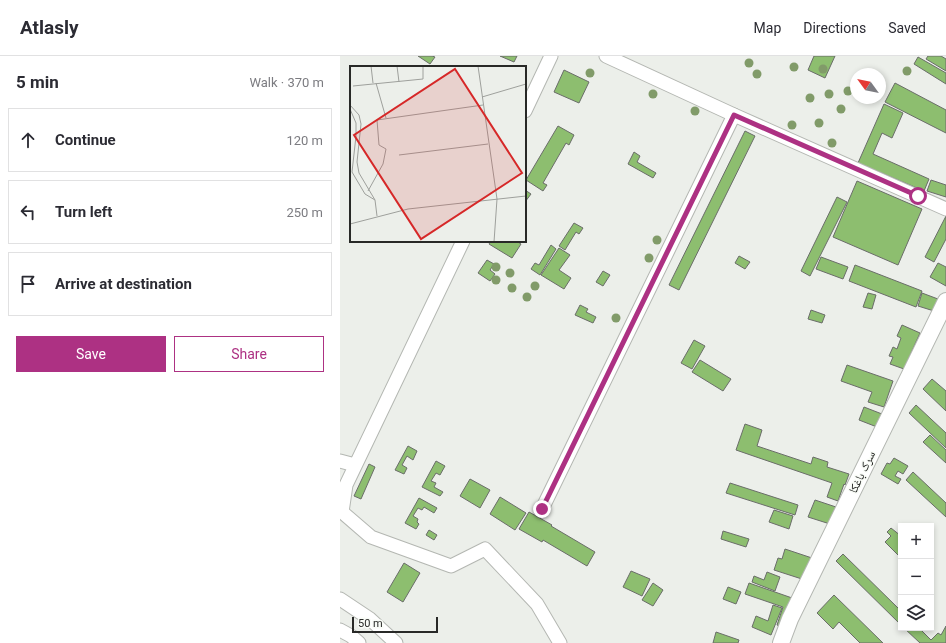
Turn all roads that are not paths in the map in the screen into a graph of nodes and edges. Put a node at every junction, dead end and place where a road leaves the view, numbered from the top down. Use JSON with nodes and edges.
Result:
{"nodes":[{"id":1,"x":551,"y":56,"type":"edge"},
{"id":2,"x":606,"y":56,"type":"edge"},
{"id":3,"x":526,"y":109,"type":"edge"},
{"id":4,"x":734,"y":115,"type":"junction"},
{"id":5,"x":946,"y":208,"type":"edge"},
{"id":6,"x":463,"y":242,"type":"edge"},
{"id":7,"x":946,"y":301,"type":"edge"},
{"id":8,"x":340,"y":461,"type":"edge"},
{"id":9,"x":355,"y":465,"type":"junction"},
{"id":10,"x":542,"y":509,"type":"dead end"},
{"id":11,"x":340,"y":600,"type":"edge"},
{"id":12,"x":340,"y":630,"type":"edge"},
{"id":13,"x":358,"y":643,"type":"edge"},
{"id":14,"x":396,"y":643,"type":"edge"},
{"id":15,"x":560,"y":643,"type":"edge"},
{"id":16,"x":780,"y":643,"type":"edge"}],
"edges":[{"from":1,"to":3,"type":"street"},
{"from":2,"to":4,"type":"street"},
{"from":4,"to":5,"type":"street"},
{"from":4,"to":10,"type":"street"},
{"from":6,"to":9,"type":"street"},
{"from":7,"to":16,"type":"street","name":"سرک باغکا"},
{"from":8,"to":9,"type":"street"},
{"from":9,"to":15,"type":"street"},
{"from":11,"to":14,"type":"street"},
{"from":12,"to":13,"type":"street"}]}
